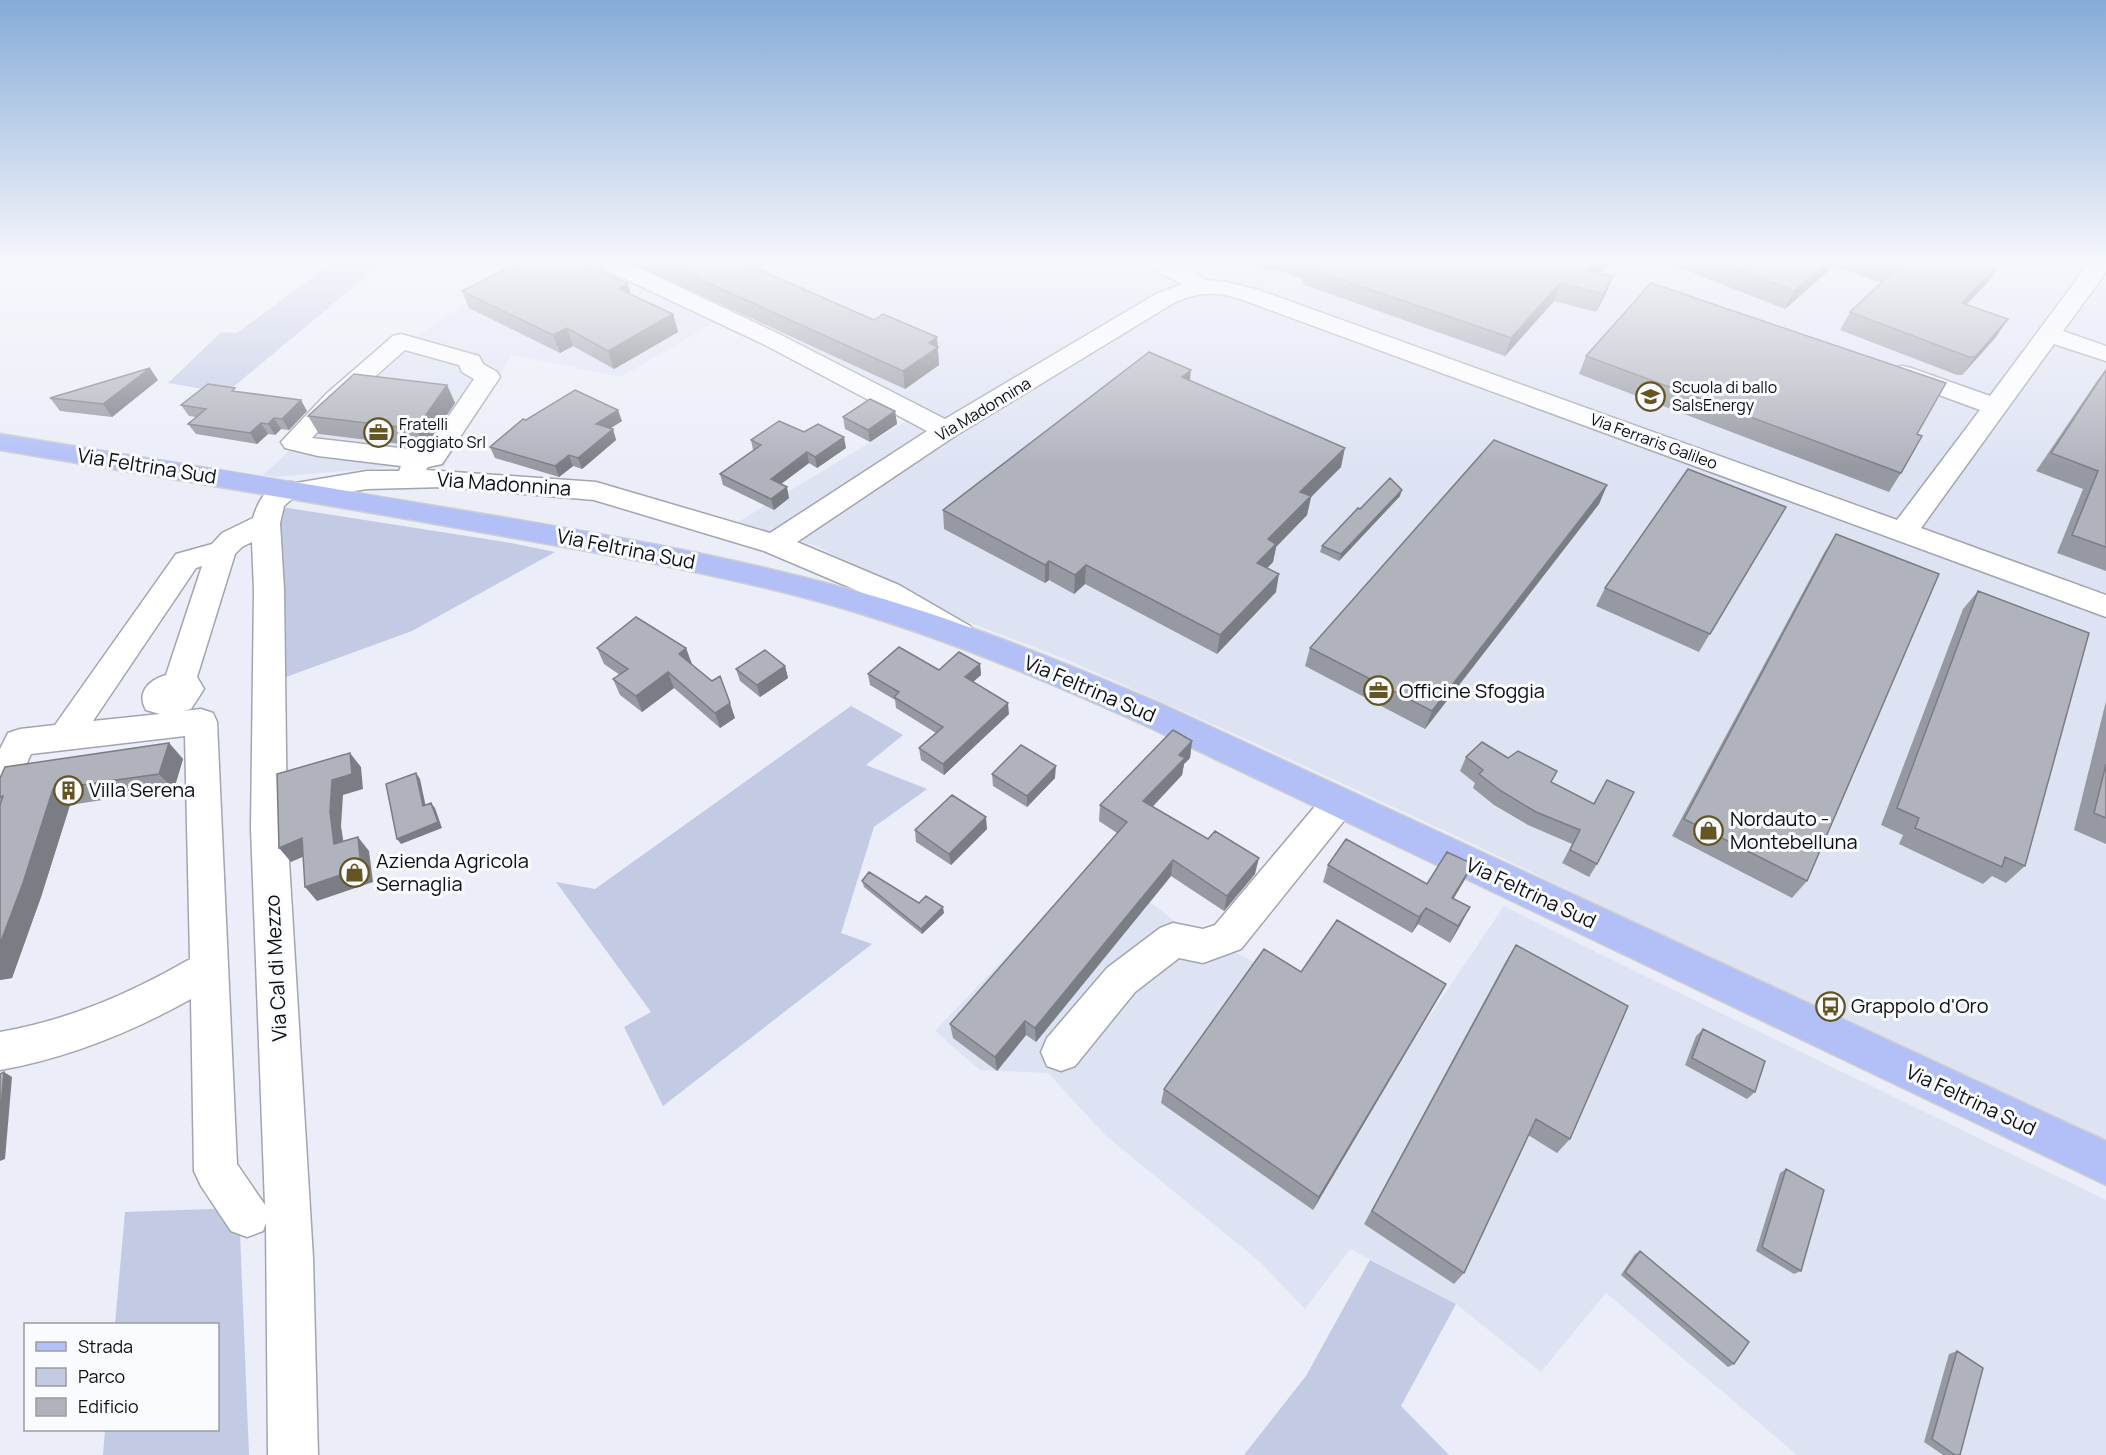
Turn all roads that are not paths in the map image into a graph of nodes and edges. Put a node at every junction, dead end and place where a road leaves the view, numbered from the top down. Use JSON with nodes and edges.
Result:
{"nodes":[{"id":1,"x":754,"y":331,"type":"edge"},
{"id":2,"x":1110,"y":331,"type":"edge"},
{"id":3,"x":1350,"y":331,"type":"edge"},
{"id":4,"x":2051,"y":331,"type":"edge"},
{"id":5,"x":2049,"y":334,"type":"junction"},
{"id":6,"x":2106,"y":354,"type":"edge"},
{"id":7,"x":1886,"y":367,"type":"edge"},
{"id":8,"x":1996,"y":407,"type":"junction"},
{"id":9,"x":946,"y":430,"type":"junction"},
{"id":10,"x":0,"y":442,"type":"edge"},
{"id":11,"x":413,"y":470,"type":"junction"},
{"id":12,"x":292,"y":490,"type":"junction"},
{"id":13,"x":266,"y":523,"type":"junction"},
{"id":14,"x":1903,"y":532,"type":"junction"},
{"id":15,"x":774,"y":544,"type":"junction"},
{"id":16,"x":222,"y":551,"type":"junction"},
{"id":17,"x":2106,"y":606,"type":"edge"},
{"id":18,"x":966,"y":638,"type":"junction"},
{"id":19,"x":168,"y":705,"type":"junction"},
{"id":20,"x":65,"y":737,"type":"junction"},
{"id":21,"x":0,"y":785,"type":"edge"},
{"id":22,"x":1340,"y":802,"type":"junction"},
{"id":23,"x":209,"y":968,"type":"junction"},
{"id":24,"x":0,"y":1051,"type":"edge"},
{"id":25,"x":1061,"y":1052,"type":"dead end"},
{"id":26,"x":2106,"y":1163,"type":"edge"},
{"id":27,"x":247,"y":1215,"type":"dead end"},
{"id":28,"x":293,"y":1455,"type":"edge"}],
"edges":[{"from":1,"to":9,"type":"street"},
{"from":2,"to":9,"type":"street","name":"Via Madonnina"},
{"from":3,"to":14,"type":"street","name":"Via Ferraris Galileo"},
{"from":4,"to":5,"type":"street"},
{"from":5,"to":6,"type":"street"},
{"from":5,"to":8,"type":"street"},
{"from":7,"to":8,"type":"street"},
{"from":8,"to":14,"type":"street"},
{"from":9,"to":15,"type":"street","name":"Via Madonnina"},
{"from":10,"to":12,"type":"main road","name":"Via Feltrina Sud"},
{"from":11,"to":11,"type":"street"},
{"from":11,"to":12,"type":"street","name":"Via Madonnina"},
{"from":11,"to":15,"type":"street","name":"Via Madonnina"},
{"from":12,"to":13,"type":"street","name":"Via Cal di Mezzo"},
{"from":12,"to":18,"type":"main road","name":"Via Feltrina Sud"},
{"from":13,"to":16,"type":"street"},
{"from":13,"to":28,"type":"street","name":"Via Cal di Mezzo"},
{"from":14,"to":17,"type":"street","name":"Via Ferraris Galileo"},
{"from":15,"to":18,"type":"street","name":"Via Madonnina"},
{"from":16,"to":19,"type":"street"},
{"from":16,"to":20,"type":"street"},
{"from":18,"to":22,"type":"main road","name":"Via Feltrina Sud"},
{"from":19,"to":20,"type":"street"},
{"from":19,"to":23,"type":"street"},
{"from":20,"to":21,"type":"street"},
{"from":22,"to":25,"type":"street"},
{"from":22,"to":26,"type":"main road","name":"Via Feltrina Sud"},
{"from":23,"to":24,"type":"street"},
{"from":23,"to":27,"type":"street"}]}
